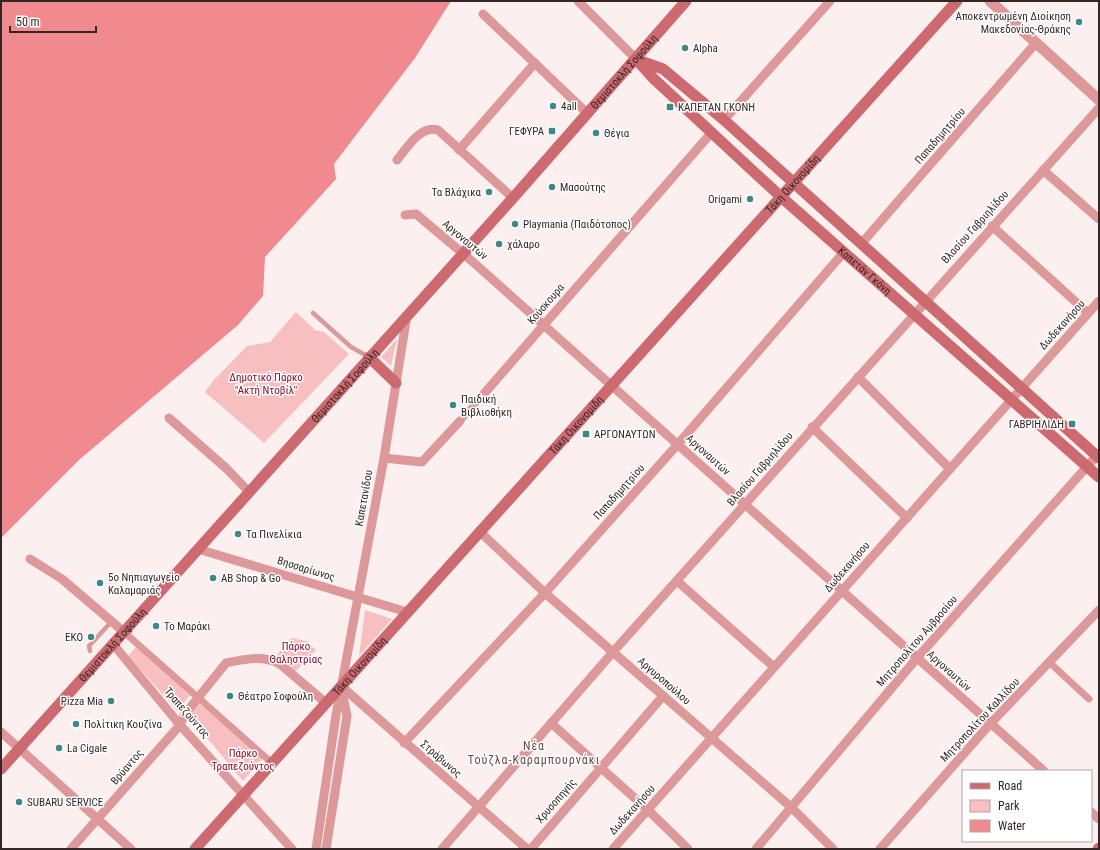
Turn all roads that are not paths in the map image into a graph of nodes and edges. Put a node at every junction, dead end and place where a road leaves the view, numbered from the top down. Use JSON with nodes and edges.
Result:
{"nodes":[{"id":1,"x":578,"y":1,"type":"edge"},
{"id":2,"x":686,"y":1,"type":"edge"},
{"id":3,"x":830,"y":1,"type":"edge"},
{"id":4,"x":957,"y":1,"type":"edge"},
{"id":5,"x":990,"y":1,"type":"edge"},
{"id":6,"x":483,"y":14,"type":"dead end"},
{"id":7,"x":1036,"y":43,"type":"junction"},
{"id":8,"x":636,"y":59,"type":"junction"},
{"id":9,"x":535,"y":63,"type":"junction"},
{"id":10,"x":1099,"y":100,"type":"edge"},
{"id":11,"x":1099,"y":108,"type":"edge"},
{"id":12,"x":587,"y":113,"type":"junction"},
{"id":13,"x":724,"y":120,"type":"junction"},
{"id":14,"x":712,"y":132,"type":"junction"},
{"id":15,"x":459,"y":150,"type":"junction"},
{"id":16,"x":397,"y":160,"type":"dead end"},
{"id":17,"x":1043,"y":170,"type":"junction"},
{"id":18,"x":792,"y":182,"type":"junction"},
{"id":19,"x":780,"y":196,"type":"junction"},
{"id":20,"x":513,"y":198,"type":"junction"},
{"id":21,"x":405,"y":215,"type":"dead end"},
{"id":22,"x":1099,"y":219,"type":"edge"},
{"id":23,"x":992,"y":226,"type":"junction"},
{"id":24,"x":861,"y":244,"type":"junction"},
{"id":25,"x":844,"y":252,"type":"junction"},
{"id":26,"x":462,"y":253,"type":"junction"},
{"id":27,"x":925,"y":301,"type":"junction"},
{"id":28,"x":1099,"y":301,"type":"edge"},
{"id":29,"x":313,"y":313,"type":"dead end"},
{"id":30,"x":914,"y":313,"type":"junction"},
{"id":31,"x":1088,"y":313,"type":"junction"},
{"id":32,"x":407,"y":315,"type":"junction"},
{"id":33,"x":544,"y":324,"type":"junction"},
{"id":34,"x":369,"y":357,"type":"junction"},
{"id":35,"x":858,"y":377,"type":"junction"},
{"id":36,"x":396,"y":383,"type":"junction"},
{"id":37,"x":611,"y":384,"type":"junction"},
{"id":38,"x":1021,"y":388,"type":"junction"},
{"id":39,"x":482,"y":396,"type":"joint"},
{"id":40,"x":1012,"y":399,"type":"junction"},
{"id":41,"x":169,"y":418,"type":"dead end"},
{"id":42,"x":460,"y":421,"type":"joint"},
{"id":43,"x":812,"y":427,"type":"junction"},
{"id":44,"x":678,"y":444,"type":"junction"},
{"id":45,"x":1098,"y":455,"type":"edge"},
{"id":46,"x":384,"y":458,"type":"junction"},
{"id":47,"x":1087,"y":467,"type":"junction"},
{"id":48,"x":950,"y":469,"type":"junction"},
{"id":49,"x":1099,"y":478,"type":"edge"},
{"id":50,"x":249,"y":492,"type":"junction"},
{"id":51,"x":746,"y":505,"type":"junction"},
{"id":52,"x":907,"y":518,"type":"junction"},
{"id":53,"x":480,"y":531,"type":"junction"},
{"id":54,"x":198,"y":549,"type":"junction"},
{"id":55,"x":30,"y":559,"type":"dead end"},
{"id":56,"x":677,"y":581,"type":"junction"},
{"id":57,"x":842,"y":591,"type":"junction"},
{"id":58,"x":545,"y":593,"type":"junction"},
{"id":59,"x":358,"y":598,"type":"junction"},
{"id":60,"x":1099,"y":610,"type":"edge"},
{"id":61,"x":407,"y":612,"type":"junction"},
{"id":62,"x":112,"y":621,"type":"junction"},
{"id":63,"x":1095,"y":622,"type":"edge"},
{"id":64,"x":124,"y":632,"type":"junction"},
{"id":65,"x":113,"y":644,"type":"junction"},
{"id":66,"x":90,"y":651,"type":"dead end"},
{"id":67,"x":613,"y":652,"type":"junction"},
{"id":68,"x":917,"y":658,"type":"junction"},
{"id":69,"x":1050,"y":663,"type":"junction"},
{"id":70,"x":774,"y":667,"type":"junction"},
{"id":71,"x":341,"y":686,"type":"junction"},
{"id":72,"x":664,"y":696,"type":"junction"},
{"id":73,"x":198,"y":698,"type":"junction"},
{"id":74,"x":1089,"y":699,"type":"dead end"},
{"id":75,"x":326,"y":703,"type":"junction"},
{"id":76,"x":551,"y":723,"type":"junction"},
{"id":77,"x":990,"y":724,"type":"junction"},
{"id":78,"x":180,"y":725,"type":"junction"},
{"id":79,"x":1,"y":732,"type":"edge"},
{"id":80,"x":712,"y":737,"type":"junction"},
{"id":81,"x":404,"y":742,"type":"junction"},
{"id":82,"x":20,"y":748,"type":"junction"},
{"id":83,"x":272,"y":763,"type":"junction"},
{"id":84,"x":601,"y":768,"type":"junction"},
{"id":85,"x":1,"y":769,"type":"edge"},
{"id":86,"x":1043,"y":770,"type":"edge"},
{"id":87,"x":243,"y":795,"type":"junction"},
{"id":88,"x":479,"y":807,"type":"junction"},
{"id":89,"x":792,"y":808,"type":"junction"},
{"id":90,"x":648,"y":810,"type":"junction"},
{"id":91,"x":97,"y":820,"type":"junction"},
{"id":92,"x":71,"y":849,"type":"edge"},
{"id":93,"x":131,"y":849,"type":"edge"},
{"id":94,"x":195,"y":849,"type":"edge"},
{"id":95,"x":292,"y":849,"type":"edge"},
{"id":96,"x":316,"y":849,"type":"edge"},
{"id":97,"x":326,"y":849,"type":"edge"},
{"id":98,"x":442,"y":849,"type":"edge"},
{"id":99,"x":526,"y":849,"type":"edge"},
{"id":100,"x":531,"y":849,"type":"edge"},
{"id":101,"x":614,"y":849,"type":"edge"},
{"id":102,"x":688,"y":849,"type":"edge"},
{"id":103,"x":756,"y":849,"type":"edge"},
{"id":104,"x":833,"y":849,"type":"edge"},
{"id":105,"x":880,"y":849,"type":"edge"}],
"edges":[{"from":1,"to":8,"type":"street","name":"Καπετάν Γκόνη"},
{"from":2,"to":8,"type":"main road","name":"Θεμιστοκλή Σοφούλη"},
{"from":3,"to":13,"type":"street"},
{"from":4,"to":18,"type":"main road","name":"Τάκη Οικονομίδη"},
{"from":5,"to":7,"type":"street"},
{"from":6,"to":9,"type":"street"},
{"from":7,"to":10,"type":"street"},
{"from":7,"to":24,"type":"street","name":"Παπαδημητρίου"},
{"from":8,"to":12,"type":"main road","name":"Θεμιστοκλή Σοφούλη"},
{"from":8,"to":13,"type":"main road","name":"Καπετάν Γκόνη"},
{"from":8,"to":14,"type":"main road","name":"Καπετάν Γκόνη"},
{"from":9,"to":12,"type":"street"},
{"from":9,"to":15,"type":"street"},
{"from":11,"to":17,"type":"street","name":"Βλασίου Γαβριηλίδου"},
{"from":12,"to":20,"type":"main road","name":"Θεμιστοκλή Σοφούλη"},
{"from":13,"to":18,"type":"main road","name":"Καπετάν Γκόνη"},
{"from":14,"to":19,"type":"main road","name":"Καπετάν Γκόνη"},
{"from":14,"to":33,"type":"street","name":"Κούσκουρα"},
{"from":15,"to":16,"type":"street"},
{"from":15,"to":20,"type":"street"},
{"from":17,"to":22,"type":"street"},
{"from":17,"to":23,"type":"street","name":"Βλασίου Γαβριηλίδου"},
{"from":18,"to":19,"type":"main road","name":"Τάκη Οικονομίδη"},
{"from":18,"to":24,"type":"main road","name":"Καπετάν Γκόνη"},
{"from":19,"to":25,"type":"main road","name":"Καπετάν Γκόνη"},
{"from":19,"to":37,"type":"main road","name":"Τάκη Οικονομίδη"},
{"from":20,"to":26,"type":"main road","name":"Θεμιστοκλή Σοφούλη"},
{"from":21,"to":26,"type":"street","name":"Αργοναυτών"},
{"from":23,"to":27,"type":"street","name":"Βλασίου Γαβριηλίδου"},
{"from":23,"to":31,"type":"street"},
{"from":24,"to":27,"type":"main road","name":"Καπετάν Γκόνη"},
{"from":25,"to":30,"type":"main road","name":"Καπετάν Γκόνη"},
{"from":25,"to":44,"type":"street","name":"Παπαδημητρίου"},
{"from":26,"to":32,"type":"main road","name":"Θεμιστοκλή Σοφούλη"},
{"from":26,"to":33,"type":"street","name":"Αργοναυτών"},
{"from":27,"to":30,"type":"street","name":"Βλασίου Γαβριηλίδου"},
{"from":27,"to":38,"type":"main road","name":"Καπετάν Γκόνη"},
{"from":28,"to":31,"type":"street","name":"Δωδεκανήσου"},
{"from":29,"to":34,"type":"lane"},
{"from":30,"to":35,"type":"street","name":"Βλασίου Γαβριηλίδου"},
{"from":30,"to":40,"type":"main road","name":"Καπετάν Γκόνη"},
{"from":31,"to":38,"type":"street","name":"Δωδεκανήσου"},
{"from":32,"to":34,"type":"main road","name":"Θεμιστοκλή Σοφούλη"},
{"from":32,"to":36,"type":"street","name":"Καπετανίδου"},
{"from":33,"to":37,"type":"street","name":"Αργοναυτών"},
{"from":33,"to":39,"type":"street","name":"Κούσκουρα"},
{"from":34,"to":36,"type":"main road"},
{"from":34,"to":50,"type":"main road","name":"Θεμιστοκλή Σοφούλη"},
{"from":35,"to":43,"type":"street","name":"Βλασίου Γαβριηλίδου"},
{"from":35,"to":48,"type":"street"},
{"from":36,"to":46,"type":"street","name":"Καπετανίδου"},
{"from":37,"to":44,"type":"street","name":"Αργοναυτών"},
{"from":37,"to":53,"type":"main road","name":"Τάκη Οικονομίδη"},
{"from":38,"to":40,"type":"street","name":"Δωδεκανήσου"},
{"from":38,"to":45,"type":"main road","name":"Καπετάν Γκόνη"},
{"from":39,"to":42,"type":"street","name":"Κούσκουρα"},
{"from":40,"to":47,"type":"main road","name":"Καπετάν Γκόνη"},
{"from":40,"to":48,"type":"street","name":"Δωδεκανήσου"},
{"from":41,"to":50,"type":"street"},
{"from":42,"to":46,"type":"street","name":"Κούσκουρα"},
{"from":43,"to":51,"type":"street","name":"Βλασίου Γαβριηλίδου"},
{"from":43,"to":52,"type":"street"},
{"from":44,"to":51,"type":"street","name":"Αργοναυτών"},
{"from":44,"to":58,"type":"street","name":"Παπαδημητρίου"},
{"from":45,"to":47,"type":"street","name":"Μητροπολίτου Αμβροσίου"},
{"from":46,"to":59,"type":"street","name":"Καπετανίδου"},
{"from":47,"to":49,"type":"main road","name":"Καπετάν Γκόνη"},
{"from":47,"to":68,"type":"street","name":"Μητροπολίτου Αμβροσίου"},
{"from":48,"to":52,"type":"street","name":"Δωδεκανήσου"},
{"from":50,"to":54,"type":"main road","name":"Θεμιστοκλή Σοφούλη"},
{"from":51,"to":56,"type":"street","name":"Βλασίου Γαβριηλίδου"},
{"from":51,"to":57,"type":"street","name":"Αργοναυτών"},
{"from":52,"to":57,"type":"street","name":"Δωδεκανήσου"},
{"from":53,"to":58,"type":"street","name":"Αργυροπούλου"},
{"from":53,"to":61,"type":"main road","name":"Τάκη Οικονομίδη"},
{"from":54,"to":59,"type":"street","name":"Βησσαρίωνος"},
{"from":54,"to":64,"type":"main road","name":"Θεμιστοκλή Σοφούλη"},
{"from":55,"to":62,"type":"street"},
{"from":56,"to":67,"type":"street","name":"Βλασίου Γαβριηλίδου"},
{"from":56,"to":70,"type":"street"},
{"from":57,"to":68,"type":"street","name":"Αργοναυτών"},
{"from":57,"to":70,"type":"street","name":"Δωδεκανήσου"},
{"from":58,"to":67,"type":"street","name":"Αργυροπούλου"},
{"from":58,"to":81,"type":"street","name":"Παπαδημητρίου"},
{"from":59,"to":61,"type":"street","name":"Βησσαρίωνος"},
{"from":59,"to":71,"type":"street","name":"Καπετανίδου"},
{"from":60,"to":63,"type":"street","name":"Μητροπολίτου Καλλίδου"},
{"from":61,"to":71,"type":"main road","name":"Τάκη Οικονομίδη"},
{"from":62,"to":64,"type":"street"},
{"from":62,"to":66,"type":"lane"},
{"from":63,"to":69,"type":"street","name":"Μητροπολίτου Καλλίδου"},
{"from":64,"to":65,"type":"main road","name":"Θεμιστοκλή Σοφούλη"},
{"from":64,"to":73,"type":"street"},
{"from":65,"to":78,"type":"street","name":"Τραπεζούντος"},
{"from":65,"to":82,"type":"main road","name":"Θεμιστοκλή Σοφούλη"},
{"from":67,"to":72,"type":"street","name":"Αργυροπούλου"},
{"from":67,"to":76,"type":"street","name":"Βλασίου Γαβριηλίδου"},
{"from":68,"to":77,"type":"street","name":"Αργοναυτών"},
{"from":68,"to":89,"type":"street","name":"Μητροπολίτου Αμβροσίου"},
{"from":69,"to":74,"type":"street"},
{"from":69,"to":77,"type":"street","name":"Μητροπολίτου Καλλίδου"},
{"from":70,"to":80,"type":"street","name":"Δωδεκανήσου"},
{"from":71,"to":75,"type":"main road","name":"Τάκη Οικονομίδη"},
{"from":71,"to":81,"type":"street","name":"Στράβωνος"},
{"from":71,"to":96,"type":"street","name":"Καπετανίδου"},
{"from":71,"to":97,"type":"street","name":"Καπετανίδου"},
{"from":72,"to":80,"type":"street","name":"Αργυροπούλου"},
{"from":72,"to":84,"type":"street","name":"Χρυσοπηγής"},
{"from":73,"to":75,"type":"street","name":"Βρύαντος"},
{"from":73,"to":78,"type":"street","name":"Βρύαντος"},
{"from":73,"to":83,"type":"street"},
{"from":75,"to":83,"type":"main road","name":"Τάκη Οικονομίδη"},
{"from":76,"to":84,"type":"street"},
{"from":76,"to":88,"type":"street","name":"Βλασίου Γαβριηλίδου"},
{"from":77,"to":86,"type":"street","name":"Αργοναυτών"},
{"from":77,"to":105,"type":"street","name":"Μητροπολίτου Καλλίδου"},
{"from":78,"to":87,"type":"street","name":"Τραπεζούντος"},
{"from":78,"to":91,"type":"street","name":"Βρύαντος"},
{"from":79,"to":82,"type":"street"},
{"from":80,"to":89,"type":"street","name":"Αργυροπούλου"},
{"from":80,"to":90,"type":"street","name":"Δωδεκανήσου"},
{"from":81,"to":88,"type":"street","name":"Στράβωνος"},
{"from":82,"to":85,"type":"main road","name":"Θεμιστοκλή Σοφούλη"},
{"from":82,"to":91,"type":"street"},
{"from":83,"to":87,"type":"main road","name":"Τάκη Οικονομίδη"},
{"from":84,"to":90,"type":"street"},
{"from":84,"to":100,"type":"street","name":"Χρυσοπηγής"},
{"from":87,"to":94,"type":"main road","name":"Τάκη Οικονομίδη"},
{"from":87,"to":95,"type":"street","name":"Τραπεζούντος"},
{"from":88,"to":98,"type":"street","name":"Βλασίου Γαβριηλίδου"},
{"from":88,"to":99,"type":"street","name":"Στράβωνος"},
{"from":89,"to":103,"type":"street","name":"Μητροπολίτου Αμβροσίου"},
{"from":89,"to":104,"type":"street","name":"Αργυροπούλου"},
{"from":90,"to":101,"type":"street","name":"Δωδεκανήσου"},
{"from":90,"to":102,"type":"street"},
{"from":91,"to":92,"type":"street","name":"Βρύαντος"},
{"from":91,"to":93,"type":"street"}]}
